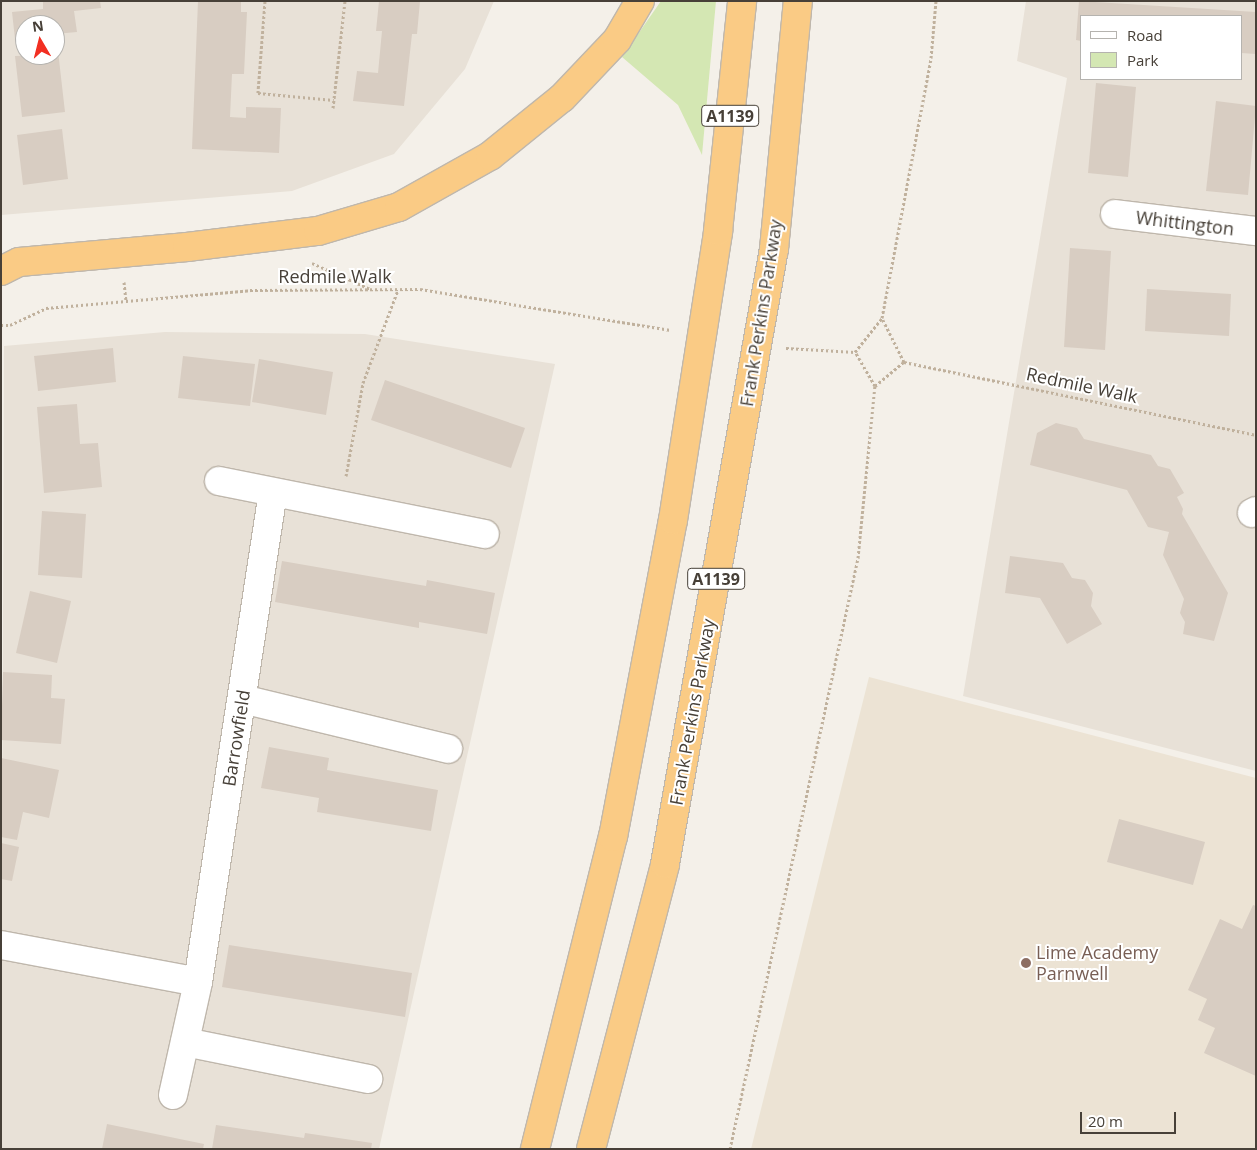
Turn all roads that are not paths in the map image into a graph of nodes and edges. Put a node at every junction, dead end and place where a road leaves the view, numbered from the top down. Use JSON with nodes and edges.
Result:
{"nodes":[{"id":1,"x":640,"y":1,"type":"edge"},
{"id":2,"x":742,"y":1,"type":"edge"},
{"id":3,"x":798,"y":1,"type":"edge"},
{"id":4,"x":1115,"y":214,"type":"dead end"},
{"id":5,"x":1256,"y":231,"type":"edge"},
{"id":6,"x":1,"y":270,"type":"edge"},
{"id":7,"x":219,"y":481,"type":"dead end"},
{"id":8,"x":273,"y":494,"type":"junction"},
{"id":9,"x":485,"y":534,"type":"dead end"},
{"id":10,"x":242,"y":698,"type":"junction"},
{"id":11,"x":448,"y":749,"type":"dead end"},
{"id":12,"x":1,"y":945,"type":"edge"},
{"id":13,"x":198,"y":982,"type":"junction"},
{"id":14,"x":185,"y":1042,"type":"junction"},
{"id":15,"x":368,"y":1079,"type":"dead end"},
{"id":16,"x":173,"y":1095,"type":"dead end"},
{"id":17,"x":535,"y":1149,"type":"edge"},
{"id":18,"x":591,"y":1149,"type":"edge"}],
"edges":[{"from":1,"to":6,"type":"highway"},
{"from":2,"to":17,"type":"highway","number":"A1139"},
{"from":3,"to":18,"type":"highway","name":"Frank Perkins Parkway","number":"A1139"},
{"from":4,"to":5,"type":"street","name":"Whittington"},
{"from":7,"to":8,"type":"street"},
{"from":8,"to":9,"type":"street"},
{"from":8,"to":10,"type":"street","name":"Barrowfield"},
{"from":10,"to":11,"type":"street"},
{"from":10,"to":13,"type":"street","name":"Barrowfield"},
{"from":12,"to":13,"type":"street"},
{"from":13,"to":14,"type":"street","name":"Barrowfield"},
{"from":14,"to":15,"type":"street"},
{"from":14,"to":16,"type":"street","name":"Barrowfield"}]}
